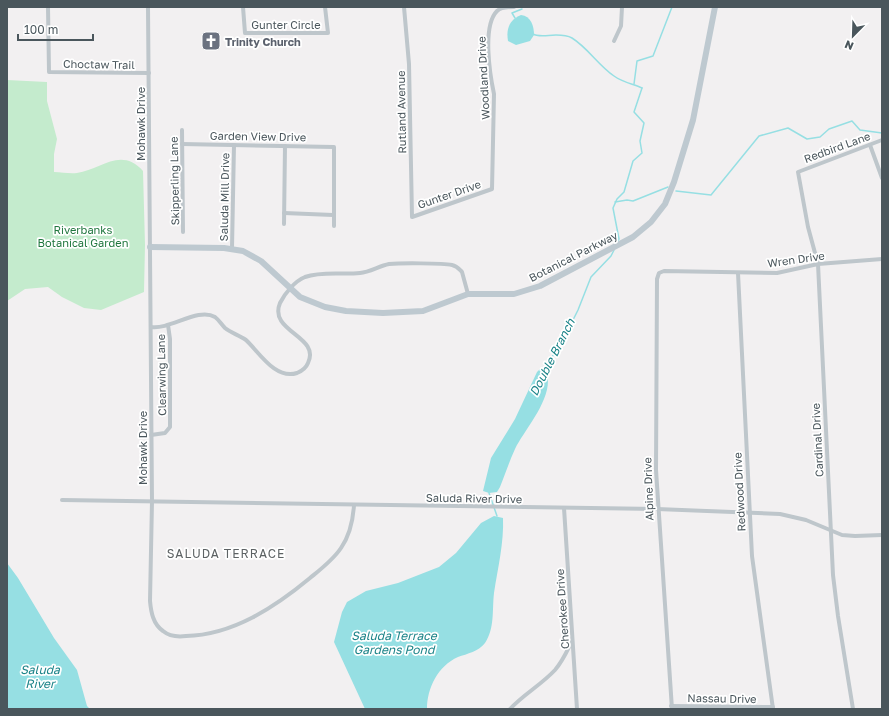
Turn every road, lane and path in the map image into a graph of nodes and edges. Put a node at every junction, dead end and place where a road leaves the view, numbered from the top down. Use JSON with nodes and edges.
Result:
{"nodes":[{"id":1,"x":48,"y":7,"type":"edge"},
{"id":2,"x":148,"y":7,"type":"edge"},
{"id":3,"x":243,"y":7,"type":"edge"},
{"id":4,"x":326,"y":7,"type":"edge"},
{"id":5,"x":404,"y":7,"type":"edge"},
{"id":6,"x":514,"y":7,"type":"edge"},
{"id":7,"x":622,"y":7,"type":"edge"},
{"id":8,"x":715,"y":7,"type":"edge"},
{"id":9,"x":614,"y":41,"type":"dead end"},
{"id":10,"x":149,"y":73,"type":"junction"},
{"id":11,"x":182,"y":130,"type":"dead end"},
{"id":12,"x":882,"y":140,"type":"edge"},
{"id":13,"x":182,"y":144,"type":"junction"},
{"id":14,"x":234,"y":145,"type":"junction"},
{"id":15,"x":870,"y":145,"type":"junction"},
{"id":16,"x":285,"y":146,"type":"junction"},
{"id":17,"x":798,"y":172,"type":"joint"},
{"id":18,"x":882,"y":178,"type":"edge"},
{"id":19,"x":492,"y":189,"type":"joint"},
{"id":20,"x":284,"y":213,"type":"junction"},
{"id":21,"x":333,"y":215,"type":"junction"},
{"id":22,"x":412,"y":217,"type":"joint"},
{"id":23,"x":284,"y":224,"type":"dead end"},
{"id":24,"x":334,"y":226,"type":"dead end"},
{"id":25,"x":183,"y":232,"type":"dead end"},
{"id":26,"x":150,"y":247,"type":"junction"},
{"id":27,"x":232,"y":248,"type":"junction"},
{"id":28,"x":882,"y":259,"type":"edge"},
{"id":29,"x":818,"y":264,"type":"junction"},
{"id":30,"x":664,"y":271,"type":"joint"},
{"id":31,"x":738,"y":273,"type":"junction"},
{"id":32,"x":290,"y":290,"type":"junction"},
{"id":33,"x":468,"y":294,"type":"junction"},
{"id":34,"x":168,"y":325,"type":"junction"},
{"id":35,"x":150,"y":327,"type":"junction"},
{"id":36,"x":151,"y":435,"type":"junction"},
{"id":37,"x":62,"y":500,"type":"dead end"},
{"id":38,"x":152,"y":501,"type":"junction"},
{"id":39,"x":354,"y":505,"type":"junction"},
{"id":40,"x":564,"y":508,"type":"junction"},
{"id":41,"x":657,"y":510,"type":"junction"},
{"id":42,"x":750,"y":514,"type":"junction"},
{"id":43,"x":831,"y":531,"type":"junction"},
{"id":44,"x":882,"y":535,"type":"edge"},
{"id":45,"x":573,"y":638,"type":"junction"},
{"id":46,"x":671,"y":707,"type":"edge"},
{"id":47,"x":773,"y":708,"type":"edge"},
{"id":48,"x":510,"y":709,"type":"edge"},
{"id":49,"x":577,"y":709,"type":"edge"},
{"id":50,"x":853,"y":709,"type":"edge"}],
"edges":[{"from":1,"to":10,"type":"street","name":"Choctaw Trail"},
{"from":2,"to":10,"type":"street","name":"Mohawk Drive"},
{"from":3,"to":4,"type":"street","name":"Gunter Circle"},
{"from":5,"to":22,"type":"street","name":"Rutland Avenue"},
{"from":6,"to":19,"type":"street","name":"Woodland Drive"},
{"from":7,"to":9,"type":"street"},
{"from":8,"to":33,"type":"street","name":"Botanical Parkway"},
{"from":10,"to":26,"type":"street","name":"Mohawk Drive"},
{"from":11,"to":13,"type":"street","name":"Skipperling Lane"},
{"from":12,"to":15,"type":"street","name":"Redbird Lane"},
{"from":13,"to":14,"type":"street","name":"Garden View Drive"},
{"from":13,"to":25,"type":"street","name":"Skipperling Lane"},
{"from":14,"to":16,"type":"street","name":"Garden View Drive"},
{"from":14,"to":27,"type":"street","name":"Saluda Mill Drive"},
{"from":15,"to":17,"type":"street","name":"Redbird Lane"},
{"from":15,"to":18,"type":"street"},
{"from":16,"to":20,"type":"street"},
{"from":16,"to":21,"type":"street","name":"Garden View Drive"},
{"from":17,"to":29,"type":"street","name":"Cardinal Drive"},
{"from":19,"to":22,"type":"street","name":"Gunter Drive"},
{"from":20,"to":21,"type":"street"},
{"from":20,"to":23,"type":"street"},
{"from":21,"to":24,"type":"street"},
{"from":26,"to":27,"type":"street","name":"Botanical Parkway"},
{"from":26,"to":35,"type":"street","name":"Mohawk Drive"},
{"from":27,"to":32,"type":"street","name":"Botanical Parkway"},
{"from":28,"to":29,"type":"street","name":"Wren Drive"},
{"from":29,"to":31,"type":"street","name":"Wren Drive"},
{"from":29,"to":43,"type":"street","name":"Cardinal Drive"},
{"from":30,"to":31,"type":"street","name":"Wren Drive"},
{"from":30,"to":41,"type":"street","name":"Alpine Drive"},
{"from":31,"to":42,"type":"street","name":"Redwood Drive"},
{"from":32,"to":33,"type":"street","name":"Botanical Parkway"},
{"from":32,"to":33,"type":"street"},
{"from":32,"to":34,"type":"street"},
{"from":34,"to":35,"type":"street"},
{"from":34,"to":36,"type":"street","name":"Clearwing Lane"},
{"from":35,"to":36,"type":"street","name":"Mohawk Drive"},
{"from":36,"to":38,"type":"street","name":"Mohawk Drive"},
{"from":37,"to":38,"type":"street","name":"Saluda River Drive"},
{"from":38,"to":39,"type":"street","name":"Saluda River Drive"},
{"from":38,"to":39,"type":"street","name":"Mohawk Drive"},
{"from":39,"to":40,"type":"street","name":"Saluda River Drive"},
{"from":40,"to":41,"type":"street","name":"Saluda River Drive"},
{"from":40,"to":45,"type":"street","name":"Cherokee Drive"},
{"from":41,"to":42,"type":"street","name":"Saluda River Drive"},
{"from":41,"to":46,"type":"street","name":"Alpine Drive"},
{"from":42,"to":43,"type":"street","name":"Saluda River Drive"},
{"from":42,"to":47,"type":"street","name":"Redwood Drive"},
{"from":43,"to":44,"type":"street","name":"Saluda River Drive"},
{"from":43,"to":50,"type":"street","name":"Cardinal Drive"},
{"from":45,"to":48,"type":"street"},
{"from":45,"to":49,"type":"street","name":"Cherokee Drive"},
{"from":46,"to":47,"type":"street","name":"Nassau Drive"}]}
